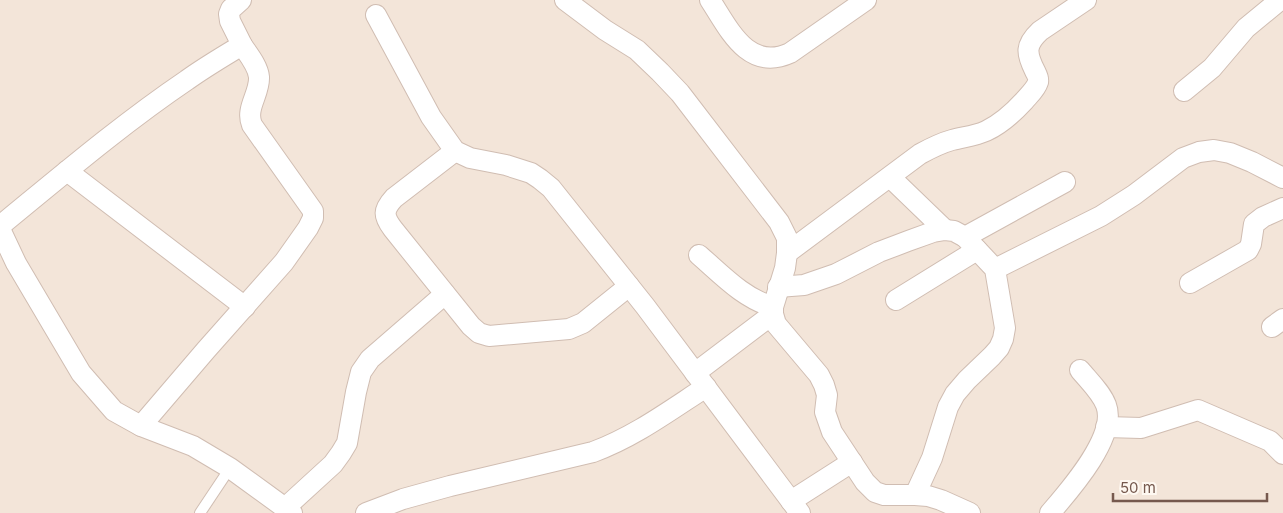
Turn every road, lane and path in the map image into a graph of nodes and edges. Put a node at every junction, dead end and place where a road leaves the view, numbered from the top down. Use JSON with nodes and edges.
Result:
{"nodes":[{"id":1,"x":565,"y":0,"type":"edge"},
{"id":2,"x":710,"y":0,"type":"edge"},
{"id":3,"x":866,"y":0,"type":"edge"},
{"id":4,"x":1086,"y":0,"type":"edge"},
{"id":5,"x":1280,"y":0,"type":"edge"},
{"id":6,"x":229,"y":5,"type":"edge"},
{"id":7,"x":376,"y":15,"type":"dead end"},
{"id":8,"x":242,"y":45,"type":"junction"},
{"id":9,"x":1184,"y":91,"type":"dead end"},
{"id":10,"x":455,"y":151,"type":"junction"},
{"id":11,"x":67,"y":171,"type":"junction"},
{"id":12,"x":890,"y":177,"type":"junction"},
{"id":13,"x":1283,"y":178,"type":"edge"},
{"id":14,"x":1065,"y":182,"type":"dead end"},
{"id":15,"x":1283,"y":208,"type":"edge"},
{"id":16,"x":0,"y":227,"type":"edge"},
{"id":17,"x":945,"y":230,"type":"junction"},
{"id":18,"x":971,"y":243,"type":"junction"},
{"id":19,"x":788,"y":253,"type":"junction"},
{"id":20,"x":699,"y":255,"type":"dead end"},
{"id":21,"x":995,"y":269,"type":"junction"},
{"id":22,"x":1190,"y":283,"type":"dead end"},
{"id":23,"x":628,"y":286,"type":"junction"},
{"id":24,"x":778,"y":287,"type":"junction"},
{"id":25,"x":445,"y":294,"type":"junction"},
{"id":26,"x":896,"y":300,"type":"dead end"},
{"id":27,"x":245,"y":306,"type":"junction"},
{"id":28,"x":773,"y":310,"type":"junction"},
{"id":29,"x":1080,"y":370,"type":"dead end"},
{"id":30,"x":700,"y":380,"type":"junction"},
{"id":31,"x":141,"y":426,"type":"junction"},
{"id":32,"x":1106,"y":427,"type":"junction"},
{"id":33,"x":1283,"y":454,"type":"edge"},
{"id":34,"x":852,"y":462,"type":"junction"},
{"id":35,"x":230,"y":468,"type":"junction"},
{"id":36,"x":915,"y":495,"type":"junction"},
{"id":37,"x":796,"y":507,"type":"edge"},
{"id":38,"x":289,"y":510,"type":"edge"},
{"id":39,"x":200,"y":513,"type":"edge"},
{"id":40,"x":366,"y":513,"type":"edge"},
{"id":41,"x":970,"y":513,"type":"edge"},
{"id":42,"x":1050,"y":513,"type":"edge"}],
"edges":[{"from":1,"to":19,"type":"street"},
{"from":2,"to":3,"type":"street"},
{"from":4,"to":12,"type":"street"},
{"from":5,"to":9,"type":"street"},
{"from":6,"to":8,"type":"street"},
{"from":7,"to":10,"type":"street"},
{"from":8,"to":11,"type":"street"},
{"from":8,"to":27,"type":"street"},
{"from":10,"to":23,"type":"street"},
{"from":10,"to":25,"type":"street"},
{"from":11,"to":16,"type":"street"},
{"from":11,"to":27,"type":"street"},
{"from":12,"to":17,"type":"street"},
{"from":12,"to":19,"type":"street"},
{"from":13,"to":21,"type":"street"},
{"from":14,"to":18,"type":"street"},
{"from":15,"to":22,"type":"street"},
{"from":16,"to":31,"type":"street"},
{"from":17,"to":18,"type":"street"},
{"from":17,"to":24,"type":"street"},
{"from":18,"to":21,"type":"street"},
{"from":18,"to":26,"type":"street"},
{"from":19,"to":24,"type":"street"},
{"from":20,"to":28,"type":"street"},
{"from":21,"to":36,"type":"street"},
{"from":23,"to":25,"type":"street"},
{"from":23,"to":30,"type":"street"},
{"from":24,"to":28,"type":"street"},
{"from":25,"to":38,"type":"street"},
{"from":27,"to":31,"type":"street"},
{"from":28,"to":30,"type":"street"},
{"from":28,"to":34,"type":"street"},
{"from":29,"to":32,"type":"street"},
{"from":30,"to":37,"type":"street"},
{"from":30,"to":40,"type":"street"},
{"from":31,"to":35,"type":"street"},
{"from":32,"to":33,"type":"street"},
{"from":32,"to":42,"type":"street"},
{"from":34,"to":36,"type":"street"},
{"from":34,"to":37,"type":"street"},
{"from":35,"to":38,"type":"street"},
{"from":35,"to":39,"type":"lane"},
{"from":36,"to":41,"type":"street"}]}
